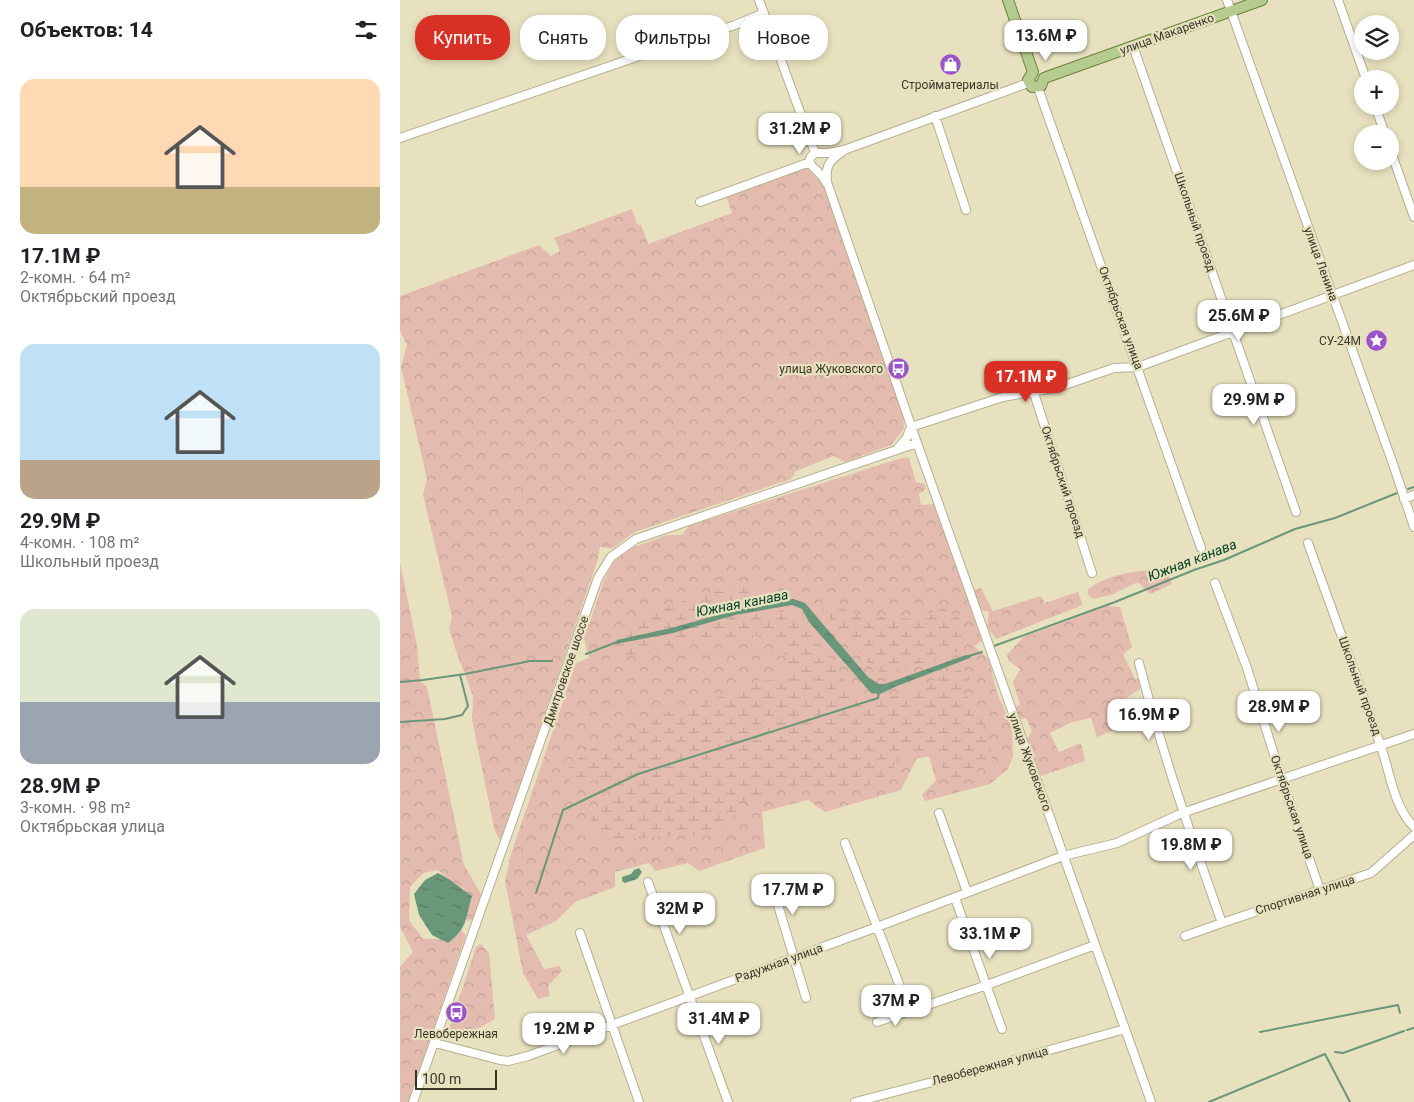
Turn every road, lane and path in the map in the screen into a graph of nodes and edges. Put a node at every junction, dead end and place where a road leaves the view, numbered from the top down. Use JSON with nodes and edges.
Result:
{"nodes":[{"id":1,"x":759,"y":0,"type":"edge"},
{"id":2,"x":1008,"y":0,"type":"edge"},
{"id":3,"x":1227,"y":0,"type":"edge"},
{"id":4,"x":1262,"y":0,"type":"edge"},
{"id":5,"x":1338,"y":0,"type":"edge"},
{"id":6,"x":1231,"y":11,"type":"junction"},
{"id":7,"x":764,"y":13,"type":"junction"},
{"id":8,"x":1133,"y":46,"type":"junction"},
{"id":9,"x":1363,"y":70,"type":"edge"},
{"id":10,"x":1033,"y":72,"type":"junction"},
{"id":11,"x":1044,"y":78,"type":"junction"},
{"id":12,"x":1028,"y":83,"type":"junction"},
{"id":13,"x":1038,"y":88,"type":"junction"},
{"id":14,"x":935,"y":116,"type":"junction"},
{"id":15,"x":400,"y":138,"type":"edge"},
{"id":16,"x":844,"y":150,"type":"junction"},
{"id":17,"x":819,"y":153,"type":"junction"},
{"id":18,"x":810,"y":162,"type":"junction"},
{"id":19,"x":828,"y":165,"type":"junction"},
{"id":20,"x":817,"y":170,"type":"junction"},
{"id":21,"x":1397,"y":170,"type":"edge"},
{"id":22,"x":828,"y":185,"type":"junction"},
{"id":23,"x":700,"y":202,"type":"dead end"},
{"id":24,"x":966,"y":210,"type":"dead end"},
{"id":25,"x":1414,"y":217,"type":"edge"},
{"id":26,"x":1414,"y":265,"type":"edge"},
{"id":27,"x":1333,"y":296,"type":"junction"},
{"id":28,"x":1233,"y":332,"type":"junction"},
{"id":29,"x":1138,"y":367,"type":"junction"},
{"id":30,"x":1033,"y":390,"type":"junction"},
{"id":31,"x":911,"y":427,"type":"junction"},
{"id":32,"x":917,"y":443,"type":"junction"},
{"id":33,"x":895,"y":451,"type":"junction"},
{"id":34,"x":1414,"y":495,"type":"edge"},
{"id":35,"x":1404,"y":499,"type":"junction"},
{"id":36,"x":1296,"y":512,"type":"dead end"},
{"id":37,"x":1414,"y":527,"type":"edge"},
{"id":38,"x":1308,"y":543,"type":"dead end"},
{"id":39,"x":1201,"y":548,"type":"dead end"},
{"id":40,"x":1092,"y":574,"type":"dead end"},
{"id":41,"x":1215,"y":583,"type":"dead end"},
{"id":42,"x":1139,"y":663,"type":"dead end"},
{"id":43,"x":1414,"y":734,"type":"edge"},
{"id":44,"x":1381,"y":746,"type":"junction"},
{"id":45,"x":1282,"y":780,"type":"junction"},
{"id":46,"x":938,"y":813,"type":"dead end"},
{"id":47,"x":1182,"y":813,"type":"junction"},
{"id":48,"x":1414,"y":827,"type":"edge"},
{"id":49,"x":1414,"y":835,"type":"edge"},
{"id":50,"x":846,"y":843,"type":"dead end"},
{"id":51,"x":1063,"y":856,"type":"junction"},
{"id":52,"x":648,"y":882,"type":"dead end"},
{"id":53,"x":771,"y":882,"type":"dead end"},
{"id":54,"x":1320,"y":890,"type":"junction"},
{"id":55,"x":967,"y":892,"type":"junction"},
{"id":56,"x":955,"y":898,"type":"junction"},
{"id":57,"x":1222,"y":923,"type":"junction"},
{"id":58,"x":877,"y":927,"type":"junction"},
{"id":59,"x":580,"y":932,"type":"dead end"},
{"id":60,"x":1185,"y":936,"type":"dead end"},
{"id":61,"x":1095,"y":945,"type":"junction"},
{"id":62,"x":793,"y":957,"type":"junction"},
{"id":63,"x":987,"y":985,"type":"junction"},
{"id":64,"x":689,"y":996,"type":"junction"},
{"id":65,"x":806,"y":998,"type":"dead end"},
{"id":66,"x":909,"y":1010,"type":"junction"},
{"id":67,"x":877,"y":1022,"type":"dead end"},
{"id":68,"x":612,"y":1025,"type":"junction"},
{"id":69,"x":1125,"y":1028,"type":"junction"},
{"id":70,"x":1002,"y":1029,"type":"dead end"},
{"id":71,"x":435,"y":1043,"type":"junction"},
{"id":72,"x":414,"y":1102,"type":"edge"},
{"id":73,"x":639,"y":1102,"type":"edge"},
{"id":74,"x":728,"y":1102,"type":"edge"},
{"id":75,"x":856,"y":1102,"type":"edge"},
{"id":76,"x":1151,"y":1102,"type":"edge"}],
"edges":[{"from":1,"to":7,"type":"street"},
{"from":2,"to":10,"type":"main road"},
{"from":3,"to":6,"type":"street","name":"улица Ленина"},
{"from":4,"to":6,"type":"main road","name":"улица Макаренко"},
{"from":5,"to":9,"type":"street"},
{"from":6,"to":8,"type":"main road","name":"улица Макаренко"},
{"from":6,"to":27,"type":"street","name":"улица Ленина"},
{"from":7,"to":15,"type":"street"},
{"from":7,"to":17,"type":"street"},
{"from":8,"to":11,"type":"main road","name":"улица Макаренко"},
{"from":8,"to":28,"type":"street","name":"Школьный проезд"},
{"from":10,"to":11,"type":"main road"},
{"from":10,"to":12,"type":"main road"},
{"from":11,"to":13,"type":"main road"},
{"from":12,"to":13,"type":"main road"},
{"from":12,"to":14,"type":"street"},
{"from":13,"to":29,"type":"street","name":"Октябрьская улица"},
{"from":14,"to":16,"type":"street"},
{"from":14,"to":24,"type":"street"},
{"from":16,"to":17,"type":"street"},
{"from":16,"to":19,"type":"street"},
{"from":17,"to":18,"type":"street"},
{"from":17,"to":19,"type":"street"},
{"from":18,"to":20,"type":"street"},
{"from":18,"to":23,"type":"street"},
{"from":19,"to":20,"type":"street"},
{"from":19,"to":22,"type":"street"},
{"from":20,"to":22,"type":"street","name":"улица Жуковского"},
{"from":21,"to":25,"type":"street"},
{"from":22,"to":31,"type":"street","name":"улица Жуковского"},
{"from":26,"to":27,"type":"street"},
{"from":27,"to":28,"type":"street"},
{"from":27,"to":35,"type":"street","name":"улица Ленина"},
{"from":28,"to":29,"type":"street"},
{"from":28,"to":36,"type":"street","name":"Школьный проезд"},
{"from":29,"to":30,"type":"street"},
{"from":29,"to":39,"type":"street","name":"Октябрьская улица"},
{"from":30,"to":31,"type":"street"},
{"from":30,"to":40,"type":"street","name":"Октябрьский проезд"},
{"from":31,"to":32,"type":"street","name":"улица Жуковского"},
{"from":31,"to":33,"type":"street"},
{"from":32,"to":33,"type":"street","name":"Дмитровское шоссе"},
{"from":32,"to":51,"type":"street","name":"улица Жуковского"},
{"from":33,"to":71,"type":"street","name":"Дмитровское шоссе"},
{"from":34,"to":35,"type":"street"},
{"from":35,"to":37,"type":"street","name":"улица Ленина"},
{"from":38,"to":44,"type":"street","name":"Школьный проезд"},
{"from":41,"to":45,"type":"street","name":"Октябрьская улица"},
{"from":42,"to":47,"type":"street"},
{"from":43,"to":44,"type":"street","name":"Радужная улица"},
{"from":44,"to":45,"type":"street","name":"Радужная улица"},
{"from":44,"to":48,"type":"street","name":"Школьный проезд"},
{"from":45,"to":47,"type":"street","name":"Радужная улица"},
{"from":45,"to":54,"type":"street","name":"Октябрьская улица"},
{"from":46,"to":55,"type":"street"},
{"from":47,"to":51,"type":"street","name":"Радужная улица"},
{"from":47,"to":57,"type":"street"},
{"from":49,"to":54,"type":"street","name":"Спортивная улица"},
{"from":50,"to":58,"type":"street"},
{"from":51,"to":55,"type":"street","name":"Радужная улица"},
{"from":51,"to":61,"type":"street","name":"улица Жуковского"},
{"from":52,"to":64,"type":"street"},
{"from":53,"to":62,"type":"street"},
{"from":54,"to":57,"type":"street","name":"Спортивная улица"},
{"from":55,"to":56,"type":"street","name":"Радужная улица"},
{"from":56,"to":58,"type":"street","name":"Радужная улица"},
{"from":56,"to":63,"type":"street"},
{"from":57,"to":60,"type":"street","name":"Спортивная улица"},
{"from":58,"to":62,"type":"street","name":"Радужная улица"},
{"from":58,"to":66,"type":"street"},
{"from":59,"to":68,"type":"street"},
{"from":61,"to":63,"type":"street"},
{"from":61,"to":69,"type":"street","name":"улица Жуковского"},
{"from":62,"to":64,"type":"street","name":"Радужная улица"},
{"from":62,"to":65,"type":"street"},
{"from":63,"to":66,"type":"street"},
{"from":63,"to":70,"type":"street"},
{"from":64,"to":68,"type":"street","name":"Радужная улица"},
{"from":64,"to":74,"type":"street"},
{"from":66,"to":67,"type":"street"},
{"from":68,"to":71,"type":"street","name":"Радужная улица"},
{"from":68,"to":73,"type":"street"},
{"from":69,"to":75,"type":"street","name":"Левобережная улица"},
{"from":69,"to":76,"type":"street","name":"улица Жуковского"},
{"from":71,"to":72,"type":"street","name":"Дмитровское шоссе"}]}
